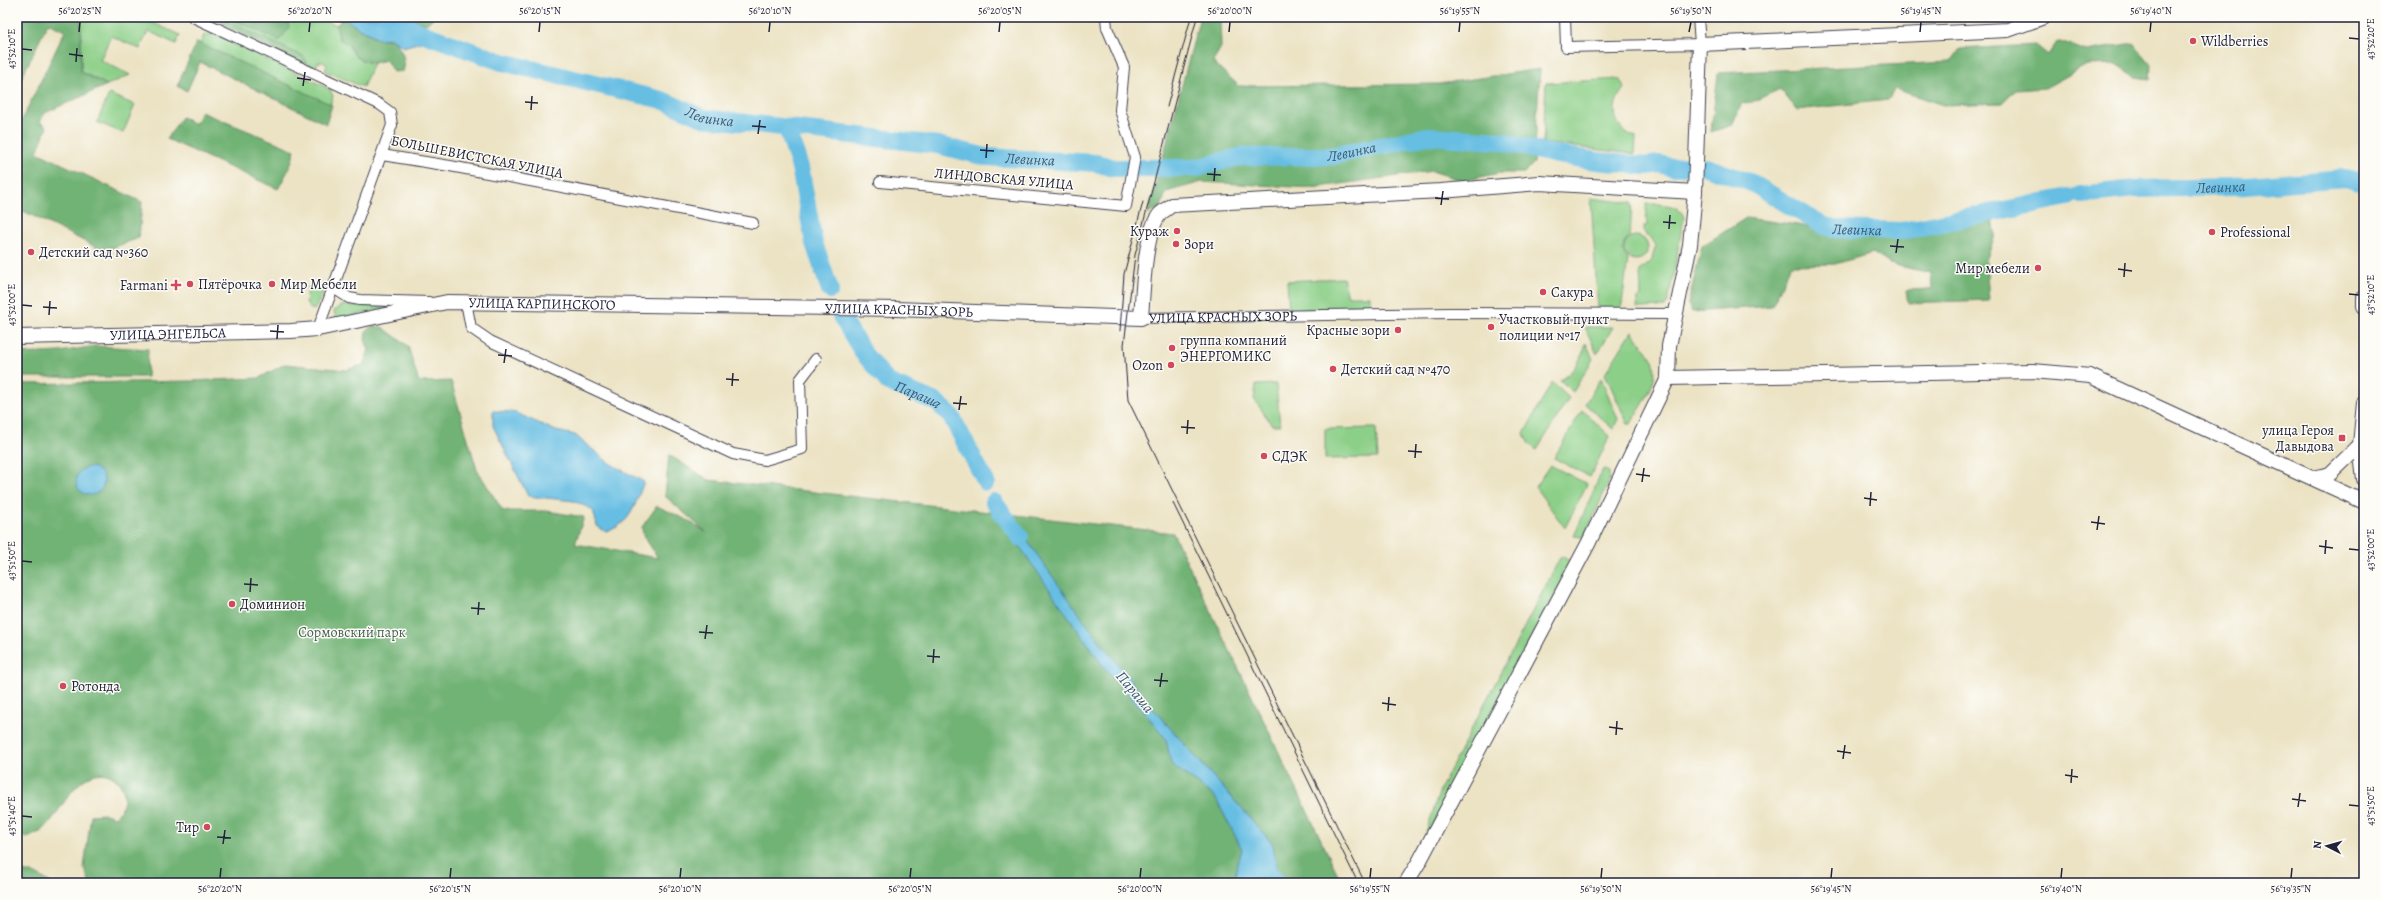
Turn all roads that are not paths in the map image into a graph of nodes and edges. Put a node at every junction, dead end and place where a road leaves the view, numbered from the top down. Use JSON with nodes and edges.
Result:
{"nodes":[{"id":1,"x":193,"y":17,"type":"edge"},
{"id":2,"x":1106,"y":17,"type":"edge"},
{"id":3,"x":1565,"y":17,"type":"edge"},
{"id":4,"x":1698,"y":17,"type":"edge"},
{"id":5,"x":2044,"y":17,"type":"edge"},
{"id":6,"x":1700,"y":44,"type":"junction"},
{"id":7,"x":382,"y":155,"type":"junction"},
{"id":8,"x":880,"y":182,"type":"dead end"},
{"id":9,"x":1696,"y":192,"type":"junction"},
{"id":10,"x":754,"y":223,"type":"dead end"},
{"id":11,"x":332,"y":287,"type":"junction"},
{"id":12,"x":2364,"y":298,"type":"edge"},
{"id":13,"x":447,"y":302,"type":"junction"},
{"id":14,"x":466,"y":302,"type":"junction"},
{"id":15,"x":2364,"y":306,"type":"edge"},
{"id":16,"x":769,"y":307,"type":"joint"},
{"id":17,"x":1676,"y":314,"type":"junction"},
{"id":18,"x":1141,"y":318,"type":"junction"},
{"id":19,"x":318,"y":329,"type":"junction"},
{"id":20,"x":17,"y":337,"type":"edge"},
{"id":21,"x":816,"y":359,"type":"dead end"},
{"id":22,"x":1668,"y":378,"type":"junction"},
{"id":23,"x":2364,"y":403,"type":"edge"},
{"id":24,"x":2362,"y":445,"type":"edge"},
{"id":25,"x":2313,"y":478,"type":"junction"},
{"id":26,"x":2364,"y":479,"type":"edge"},
{"id":27,"x":2364,"y":502,"type":"edge"},
{"id":28,"x":1406,"y":883,"type":"edge"}],
"edges":[{"from":1,"to":7,"type":"street","name":"БОЛЬШЕВИСТСКАЯ УЛИЦА"},
{"from":2,"to":8,"type":"street","name":"ЛИНДОВСКАЯ УЛИЦА"},
{"from":3,"to":6,"type":"street"},
{"from":4,"to":6,"type":"street"},
{"from":5,"to":6,"type":"street"},
{"from":6,"to":9,"type":"street"},
{"from":7,"to":10,"type":"street","name":"БОЛЬШЕВИСТСКАЯ УЛИЦА"},
{"from":7,"to":11,"type":"street"},
{"from":9,"to":17,"type":"street"},
{"from":9,"to":18,"type":"street"},
{"from":11,"to":13,"type":"street"},
{"from":11,"to":19,"type":"street"},
{"from":12,"to":15,"type":"street"},
{"from":13,"to":14,"type":"street","name":"УЛИЦА КАРПИНСКОГО"},
{"from":13,"to":19,"type":"street","name":"УЛИЦА КАРПИНСКОГО"},
{"from":14,"to":16,"type":"street","name":"УЛИЦА КАРПИНСКОГО"},
{"from":14,"to":21,"type":"street"},
{"from":16,"to":18,"type":"street","name":"УЛИЦА КРАСНЫХ ЗОРЬ"},
{"from":17,"to":18,"type":"street","name":"УЛИЦА КРАСНЫХ ЗОРЬ"},
{"from":17,"to":22,"type":"street"},
{"from":19,"to":20,"type":"street","name":"УЛИЦА ЭНГЕЛЬСА"},
{"from":22,"to":25,"type":"street"},
{"from":22,"to":28,"type":"street"},
{"from":23,"to":24,"type":"street"},
{"from":24,"to":25,"type":"street"},
{"from":24,"to":26,"type":"street"},
{"from":25,"to":27,"type":"street"}]}
